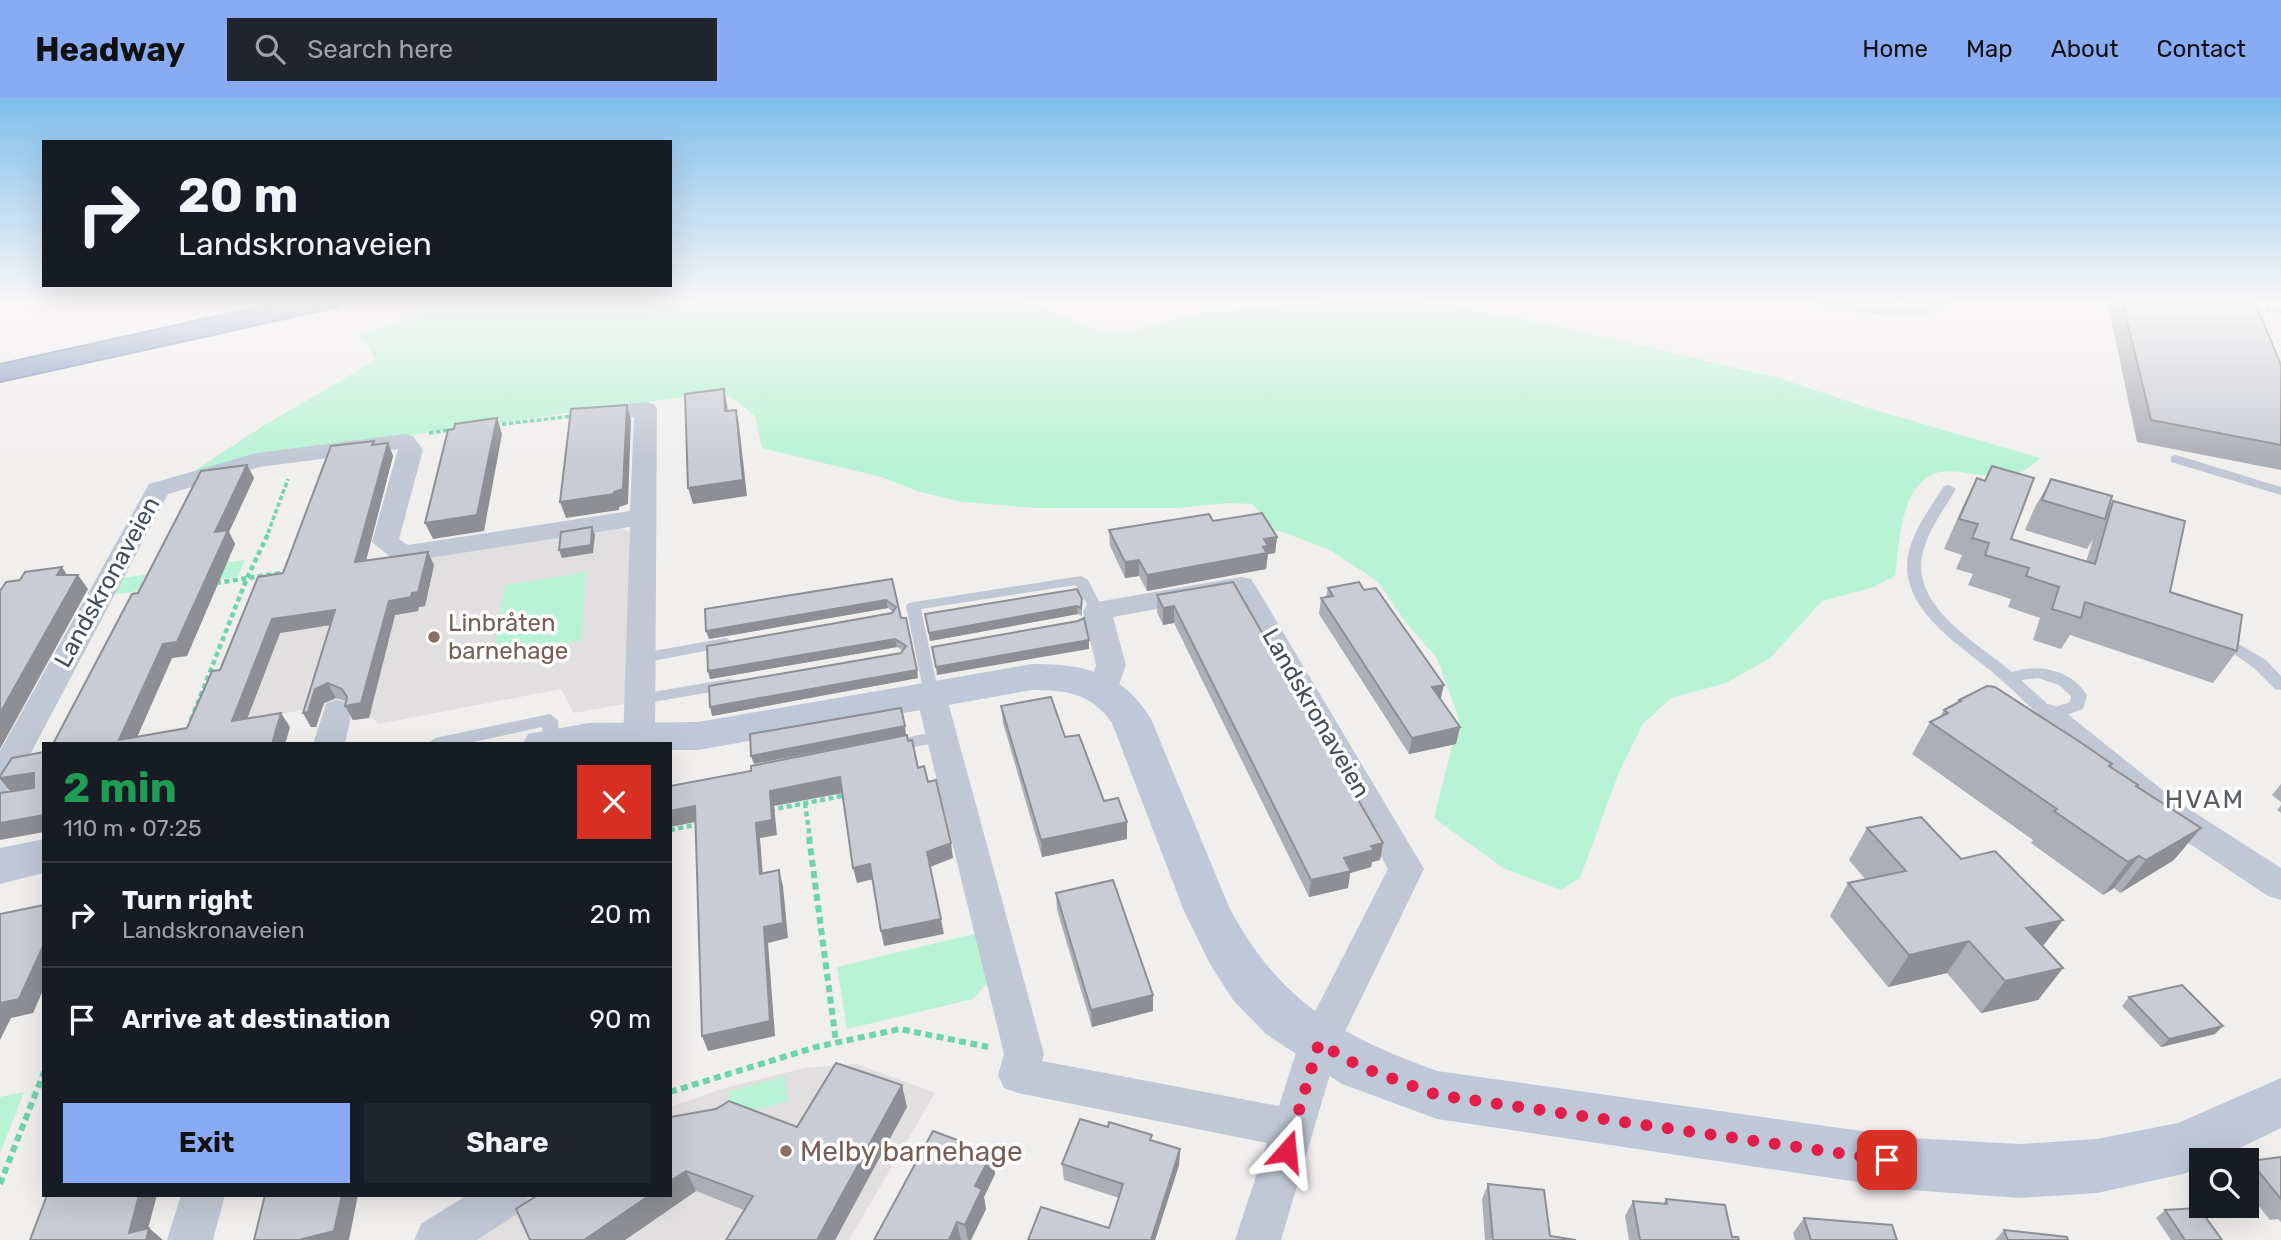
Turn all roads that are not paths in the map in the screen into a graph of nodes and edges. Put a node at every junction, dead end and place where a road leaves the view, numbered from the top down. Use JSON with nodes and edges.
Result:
{"nodes":[{"id":1,"x":89,"y":353,"type":"edge"},
{"id":2,"x":0,"y":373,"type":"edge"},
{"id":3,"x":606,"y":412,"type":"edge"},
{"id":4,"x":2176,"y":459,"type":"dead end"},
{"id":5,"x":1949,"y":489,"type":"dead end"},
{"id":6,"x":2281,"y":491,"type":"edge"},
{"id":7,"x":643,"y":517,"type":"junction"},
{"id":8,"x":1097,"y":611,"type":"junction"},
{"id":9,"x":2225,"y":641,"type":"edge"},
{"id":10,"x":737,"y":642,"type":"edge"},
{"id":11,"x":642,"y":658,"type":"junction"},
{"id":12,"x":2009,"y":678,"type":"junction"},
{"id":13,"x":749,"y":680,"type":"edge"},
{"id":14,"x":2281,"y":685,"type":"edge"},
{"id":15,"x":1104,"y":689,"type":"junction"},
{"id":16,"x":337,"y":711,"type":"dead end"},
{"id":17,"x":2049,"y":715,"type":"junction"},
{"id":18,"x":927,"y":718,"type":"junction"},
{"id":19,"x":650,"y":732,"type":"edge"},
{"id":20,"x":329,"y":742,"type":"edge"},
{"id":21,"x":445,"y":742,"type":"edge"},
{"id":22,"x":547,"y":742,"type":"edge"},
{"id":23,"x":554,"y":742,"type":"edge"},
{"id":24,"x":870,"y":750,"type":"edge"},
{"id":25,"x":0,"y":781,"type":"edge"},
{"id":26,"x":42,"y":856,"type":"edge"},
{"id":27,"x":0,"y":866,"type":"edge"},
{"id":28,"x":2281,"y":886,"type":"edge"},
{"id":29,"x":1319,"y":1043,"type":"junction"},
{"id":30,"x":2281,"y":1102,"type":"edge"},
{"id":31,"x":1294,"y":1129,"type":"junction"},
{"id":32,"x":201,"y":1197,"type":"edge"},
{"id":33,"x":504,"y":1197,"type":"edge"},
{"id":34,"x":190,"y":1240,"type":"edge"},
{"id":35,"x":437,"y":1240,"type":"edge"},
{"id":36,"x":1258,"y":1240,"type":"edge"}],
"edges":[{"from":1,"to":2,"type":"highway"},
{"from":3,"to":7,"type":"street"},
{"from":4,"to":6,"type":"lane"},
{"from":5,"to":12,"type":"lane"},
{"from":7,"to":11,"type":"street"},
{"from":7,"to":25,"type":"street","name":"Landskronaveien"},
{"from":8,"to":15,"type":"street"},
{"from":8,"to":18,"type":"lane"},
{"from":8,"to":29,"type":"street","name":"Landskronaveien"},
{"from":9,"to":14,"type":"lane"},
{"from":10,"to":11,"type":"lane"},
{"from":11,"to":19,"type":"street"},
{"from":12,"to":17,"type":"lane"},
{"from":12,"to":17,"type":"lane"},
{"from":13,"to":19,"type":"lane"},
{"from":15,"to":18,"type":"street"},
{"from":15,"to":29,"type":"street"},
{"from":16,"to":20,"type":"street"},
{"from":17,"to":28,"type":"street"},
{"from":18,"to":19,"type":"street"},
{"from":18,"to":24,"type":"lane"},
{"from":18,"to":31,"type":"street"},
{"from":19,"to":23,"type":"street"},
{"from":21,"to":22,"type":"lane"},
{"from":26,"to":27,"type":"street"},
{"from":29,"to":30,"type":"street"},
{"from":29,"to":31,"type":"street"},
{"from":31,"to":36,"type":"street"},
{"from":32,"to":34,"type":"street"},
{"from":33,"to":35,"type":"street"}]}
